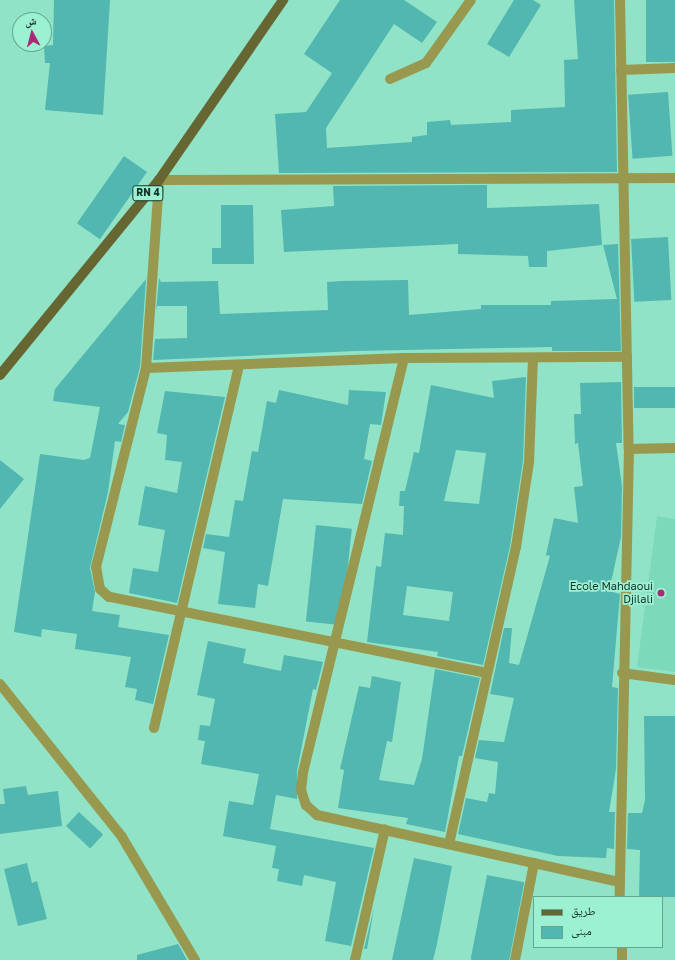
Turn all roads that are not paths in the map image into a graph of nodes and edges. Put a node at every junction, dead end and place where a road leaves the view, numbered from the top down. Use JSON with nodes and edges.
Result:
{"nodes":[{"id":1,"x":283,"y":0,"type":"edge"},
{"id":2,"x":471,"y":0,"type":"edge"},
{"id":3,"x":620,"y":0,"type":"edge"},
{"id":4,"x":675,"y":68,"type":"edge"},
{"id":5,"x":621,"y":70,"type":"junction"},
{"id":6,"x":390,"y":79,"type":"dead end"},
{"id":7,"x":624,"y":178,"type":"junction"},
{"id":8,"x":675,"y":178,"type":"edge"},
{"id":9,"x":159,"y":180,"type":"junction"},
{"id":10,"x":627,"y":357,"type":"junction"},
{"id":11,"x":404,"y":358,"type":"junction"},
{"id":12,"x":533,"y":359,"type":"junction"},
{"id":13,"x":239,"y":365,"type":"junction"},
{"id":14,"x":146,"y":368,"type":"junction"},
{"id":15,"x":0,"y":375,"type":"edge"},
{"id":16,"x":675,"y":448,"type":"edge"},
{"id":17,"x":629,"y":449,"type":"junction"},
{"id":18,"x":182,"y":612,"type":"junction"},
{"id":19,"x":334,"y":642,"type":"junction"},
{"id":20,"x":487,"y":673,"type":"junction"},
{"id":21,"x":622,"y":673,"type":"junction"},
{"id":22,"x":675,"y":680,"type":"edge"},
{"id":23,"x":0,"y":684,"type":"edge"},
{"id":24,"x":154,"y":728,"type":"dead end"},
{"id":25,"x":385,"y":829,"type":"junction"},
{"id":26,"x":449,"y":844,"type":"junction"},
{"id":27,"x":534,"y":863,"type":"junction"},
{"id":28,"x":619,"y":882,"type":"junction"},
{"id":29,"x":620,"y":896,"type":"edge"},
{"id":30,"x":622,"y":948,"type":"edge"},
{"id":31,"x":195,"y":960,"type":"edge"},
{"id":32,"x":355,"y":960,"type":"edge"},
{"id":33,"x":516,"y":960,"type":"edge"},
{"id":34,"x":622,"y":960,"type":"edge"}],
"edges":[{"from":1,"to":9,"type":"main road","number":"RN 4"},
{"from":2,"to":6,"type":"street"},
{"from":3,"to":5,"type":"street"},
{"from":4,"to":5,"type":"street"},
{"from":5,"to":7,"type":"street"},
{"from":7,"to":8,"type":"street"},
{"from":7,"to":9,"type":"street"},
{"from":7,"to":10,"type":"street"},
{"from":9,"to":14,"type":"street"},
{"from":9,"to":15,"type":"main road","number":"RN 4"},
{"from":10,"to":12,"type":"street"},
{"from":10,"to":17,"type":"street"},
{"from":11,"to":12,"type":"street"},
{"from":11,"to":13,"type":"street"},
{"from":11,"to":19,"type":"street"},
{"from":12,"to":20,"type":"street"},
{"from":13,"to":14,"type":"street"},
{"from":13,"to":18,"type":"street"},
{"from":14,"to":18,"type":"street"},
{"from":16,"to":17,"type":"street"},
{"from":17,"to":21,"type":"street"},
{"from":18,"to":19,"type":"street"},
{"from":18,"to":24,"type":"street"},
{"from":19,"to":20,"type":"street"},
{"from":19,"to":25,"type":"street"},
{"from":20,"to":26,"type":"street"},
{"from":21,"to":22,"type":"street"},
{"from":21,"to":28,"type":"street"},
{"from":23,"to":31,"type":"street"},
{"from":25,"to":26,"type":"street"},
{"from":25,"to":32,"type":"street"},
{"from":26,"to":27,"type":"street"},
{"from":27,"to":28,"type":"street"},
{"from":27,"to":33,"type":"street"},
{"from":28,"to":29,"type":"street"},
{"from":30,"to":34,"type":"street"}]}
